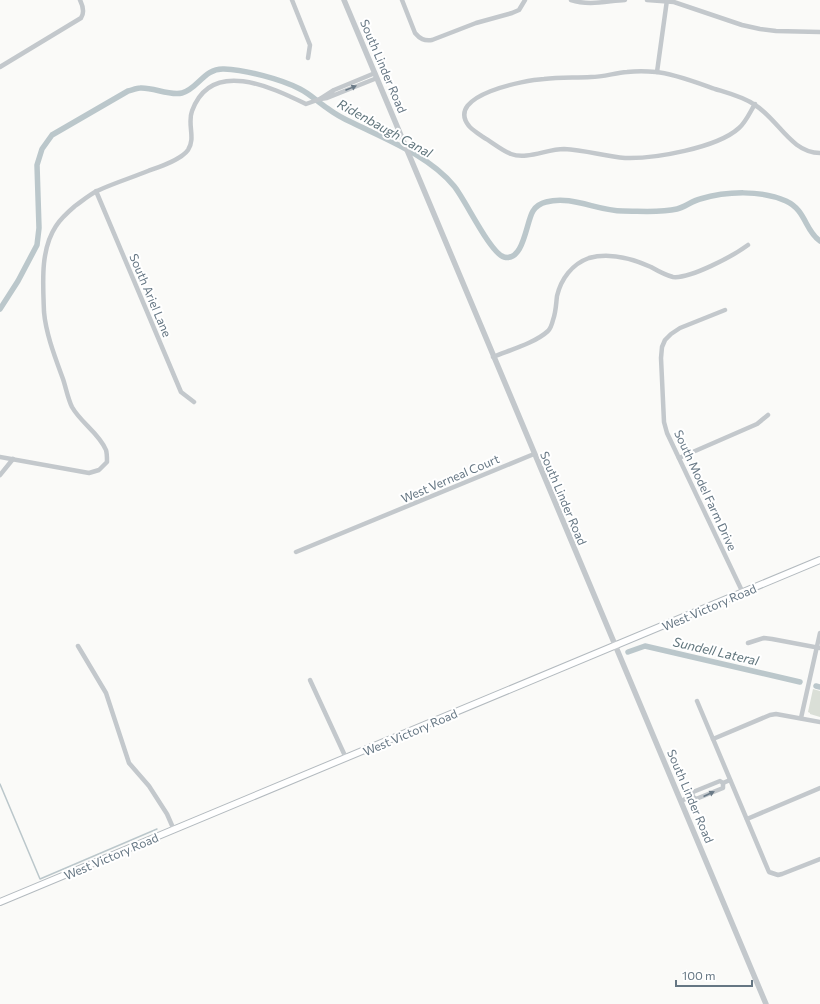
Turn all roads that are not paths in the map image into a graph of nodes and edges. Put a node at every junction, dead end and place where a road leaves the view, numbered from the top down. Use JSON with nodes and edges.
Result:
{"nodes":[{"id":1,"x":80,"y":0,"type":"edge"},
{"id":2,"x":292,"y":0,"type":"edge"},
{"id":3,"x":344,"y":0,"type":"edge"},
{"id":4,"x":402,"y":0,"type":"edge"},
{"id":5,"x":525,"y":0,"type":"edge"},
{"id":6,"x":571,"y":0,"type":"edge"},
{"id":7,"x":625,"y":0,"type":"edge"},
{"id":8,"x":647,"y":0,"type":"edge"},
{"id":9,"x":667,"y":0,"type":"edge"},
{"id":10,"x":820,"y":32,"type":"edge"},
{"id":11,"x":308,"y":58,"type":"dead end"},
{"id":12,"x":0,"y":68,"type":"edge"},
{"id":13,"x":657,"y":72,"type":"junction"},
{"id":14,"x":376,"y":76,"type":"junction"},
{"id":15,"x":755,"y":104,"type":"junction"},
{"id":16,"x":820,"y":154,"type":"edge"},
{"id":17,"x":96,"y":191,"type":"junction"},
{"id":18,"x":748,"y":246,"type":"dead end"},
{"id":19,"x":725,"y":310,"type":"dead end"},
{"id":20,"x":493,"y":357,"type":"junction"},
{"id":21,"x":194,"y":402,"type":"dead end"},
{"id":22,"x":768,"y":415,"type":"dead end"},
{"id":23,"x":534,"y":454,"type":"junction"},
{"id":24,"x":0,"y":457,"type":"edge"},
{"id":25,"x":679,"y":458,"type":"junction"},
{"id":26,"x":13,"y":459,"type":"junction"},
{"id":27,"x":0,"y":475,"type":"edge"},
{"id":28,"x":296,"y":552,"type":"dead end"},
{"id":29,"x":820,"y":560,"type":"edge"},
{"id":30,"x":743,"y":593,"type":"junction"},
{"id":31,"x":820,"y":633,"type":"edge"},
{"id":32,"x":748,"y":643,"type":"dead end"},
{"id":33,"x":78,"y":646,"type":"dead end"},
{"id":34,"x":616,"y":646,"type":"junction"},
{"id":35,"x":818,"y":648,"type":"edge"},
{"id":36,"x":310,"y":680,"type":"dead end"},
{"id":37,"x":697,"y":700,"type":"dead end"},
{"id":38,"x":801,"y":718,"type":"junction"},
{"id":39,"x":820,"y":722,"type":"edge"},
{"id":40,"x":713,"y":739,"type":"junction"},
{"id":41,"x":346,"y":758,"type":"junction"},
{"id":42,"x":730,"y":780,"type":"junction"},
{"id":43,"x":723,"y":783,"type":"junction"},
{"id":44,"x":820,"y":788,"type":"edge"},
{"id":45,"x":692,"y":796,"type":"junction"},
{"id":46,"x":681,"y":801,"type":"junction"},
{"id":47,"x":747,"y":819,"type":"junction"},
{"id":48,"x":174,"y":830,"type":"junction"},
{"id":49,"x":820,"y":859,"type":"edge"},
{"id":50,"x":0,"y":902,"type":"edge"},
{"id":51,"x":766,"y":1004,"type":"edge"}],
"edges":[{"from":1,"to":12,"type":"street"},
{"from":2,"to":11,"type":"street"},
{"from":3,"to":14,"type":"street","name":"South Linder Road"},
{"from":4,"to":5,"type":"street"},
{"from":6,"to":7,"type":"street"},
{"from":8,"to":9,"type":"street"},
{"from":9,"to":10,"type":"street"},
{"from":9,"to":13,"type":"street"},
{"from":13,"to":15,"type":"street"},
{"from":13,"to":15,"type":"street"},
{"from":14,"to":17,"type":"street"},
{"from":14,"to":20,"type":"street","name":"South Linder Road"},
{"from":15,"to":16,"type":"street"},
{"from":17,"to":21,"type":"street","name":"South Ariel Lane"},
{"from":17,"to":26,"type":"street"},
{"from":18,"to":20,"type":"street"},
{"from":19,"to":25,"type":"street","name":"South Model Farm Drive"},
{"from":20,"to":23,"type":"street","name":"South Linder Road"},
{"from":22,"to":25,"type":"street"},
{"from":23,"to":28,"type":"street","name":"West Verneal Court"},
{"from":23,"to":34,"type":"street","name":"South Linder Road"},
{"from":24,"to":26,"type":"street"},
{"from":25,"to":30,"type":"street","name":"South Model Farm Drive"},
{"from":26,"to":27,"type":"street"},
{"from":29,"to":30,"type":"main road","name":"West Victory Road"},
{"from":30,"to":34,"type":"main road","name":"West Victory Road"},
{"from":31,"to":35,"type":"street"},
{"from":32,"to":35,"type":"street"},
{"from":33,"to":48,"type":"street"},
{"from":34,"to":41,"type":"main road","name":"West Victory Road"},
{"from":34,"to":46,"type":"street","name":"South Linder Road"},
{"from":35,"to":38,"type":"street"},
{"from":36,"to":41,"type":"street"},
{"from":37,"to":40,"type":"street"},
{"from":38,"to":39,"type":"street"},
{"from":38,"to":40,"type":"street"},
{"from":40,"to":42,"type":"street"},
{"from":41,"to":48,"type":"main road","name":"West Victory Road"},
{"from":42,"to":43,"type":"street"},
{"from":42,"to":47,"type":"street"},
{"from":43,"to":45,"type":"street"},
{"from":45,"to":43,"type":"street","one_way":true},
{"from":44,"to":47,"type":"street"},
{"from":45,"to":46,"type":"street"},
{"from":46,"to":51,"type":"street","name":"South Linder Road"},
{"from":47,"to":49,"type":"street"},
{"from":48,"to":50,"type":"main road","name":"West Victory Road"}]}
